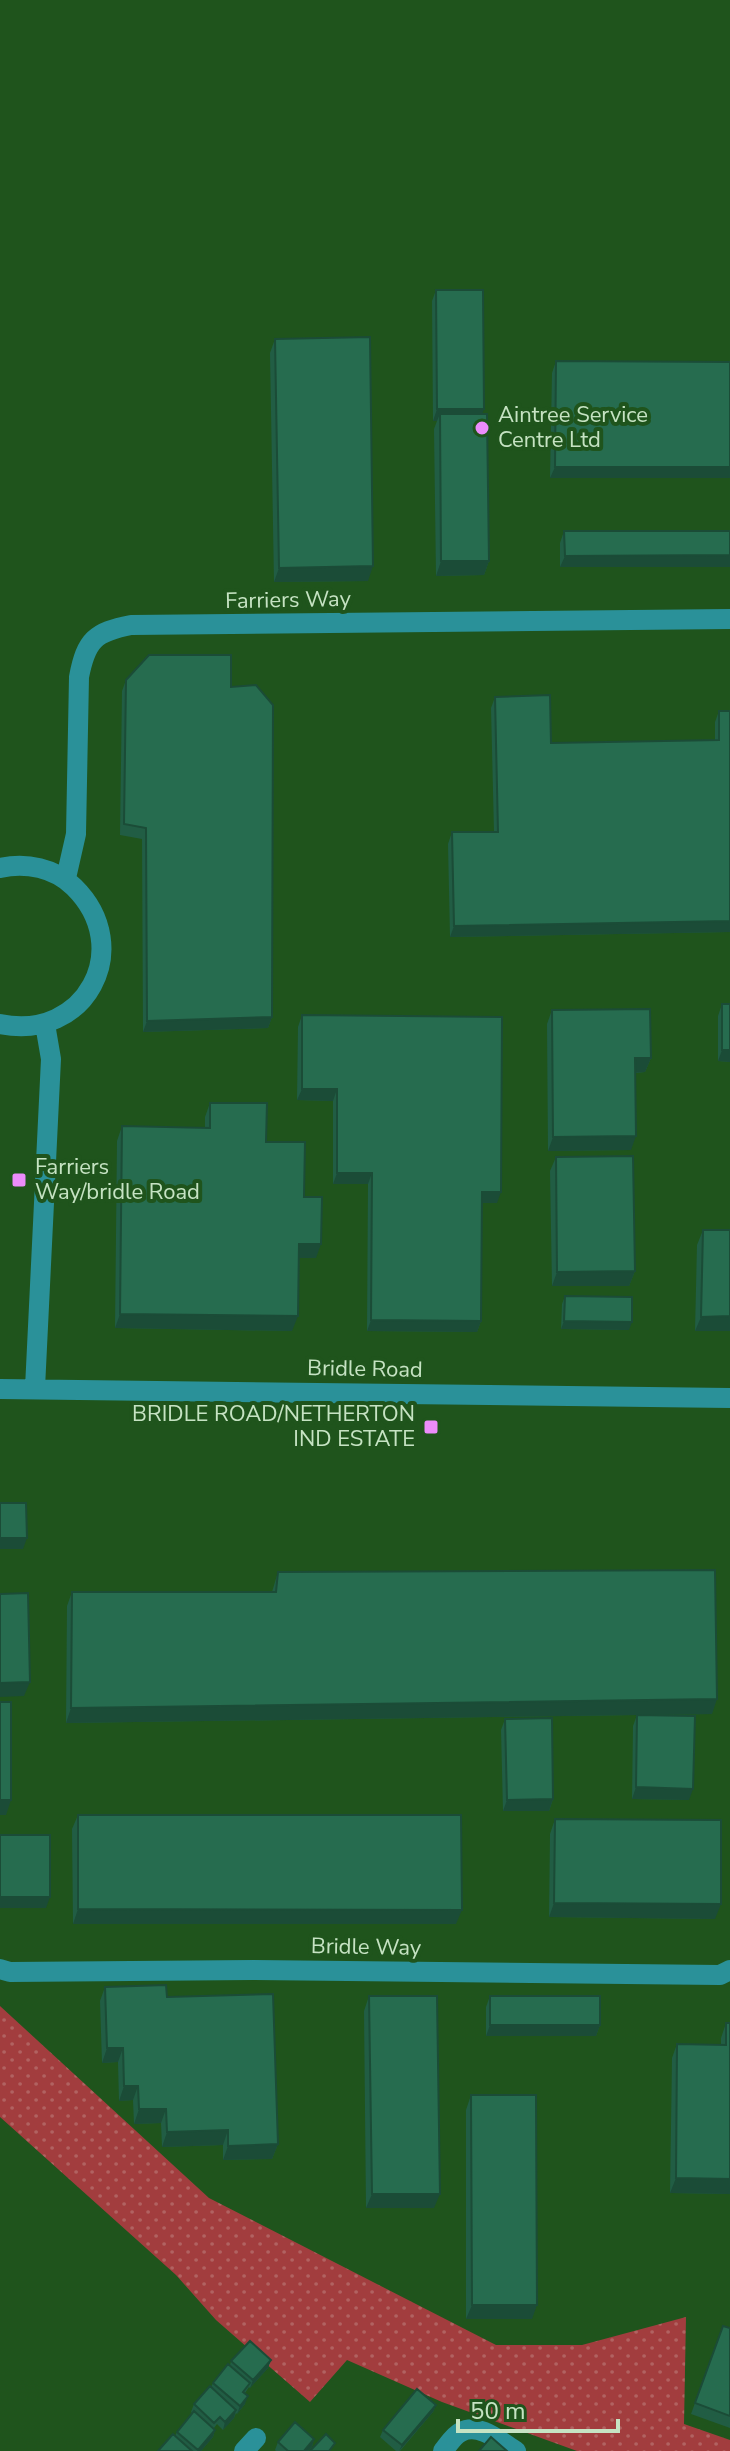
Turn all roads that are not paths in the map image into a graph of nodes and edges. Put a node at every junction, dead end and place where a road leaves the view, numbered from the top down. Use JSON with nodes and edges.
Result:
{"nodes":[{"id":1,"x":730,"y":619,"type":"edge"},
{"id":2,"x":0,"y":868,"type":"edge"},
{"id":3,"x":66,"y":878,"type":"junction"},
{"id":4,"x":0,"y":1024,"type":"edge"},
{"id":5,"x":45,"y":1024,"type":"junction"},
{"id":6,"x":35,"y":1388,"type":"junction"},
{"id":7,"x":0,"y":1389,"type":"edge"},
{"id":8,"x":730,"y":1398,"type":"edge"},
{"id":9,"x":0,"y":1969,"type":"edge"},
{"id":10,"x":730,"y":1970,"type":"edge"},
{"id":11,"x":443,"y":2451,"type":"edge"},
{"id":12,"x":516,"y":2451,"type":"edge"}],
"edges":[{"from":1,"to":3,"type":"street","name":"Farriers Way"},
{"from":2,"to":3,"type":"street"},
{"from":3,"to":5,"type":"street"},
{"from":4,"to":5,"type":"street"},
{"from":5,"to":6,"type":"street"},
{"from":6,"to":7,"type":"street","name":"Bridle Road"},
{"from":6,"to":8,"type":"street","name":"Bridle Road"},
{"from":9,"to":10,"type":"street","name":"Bridle Way"},
{"from":11,"to":12,"type":"street"}]}
